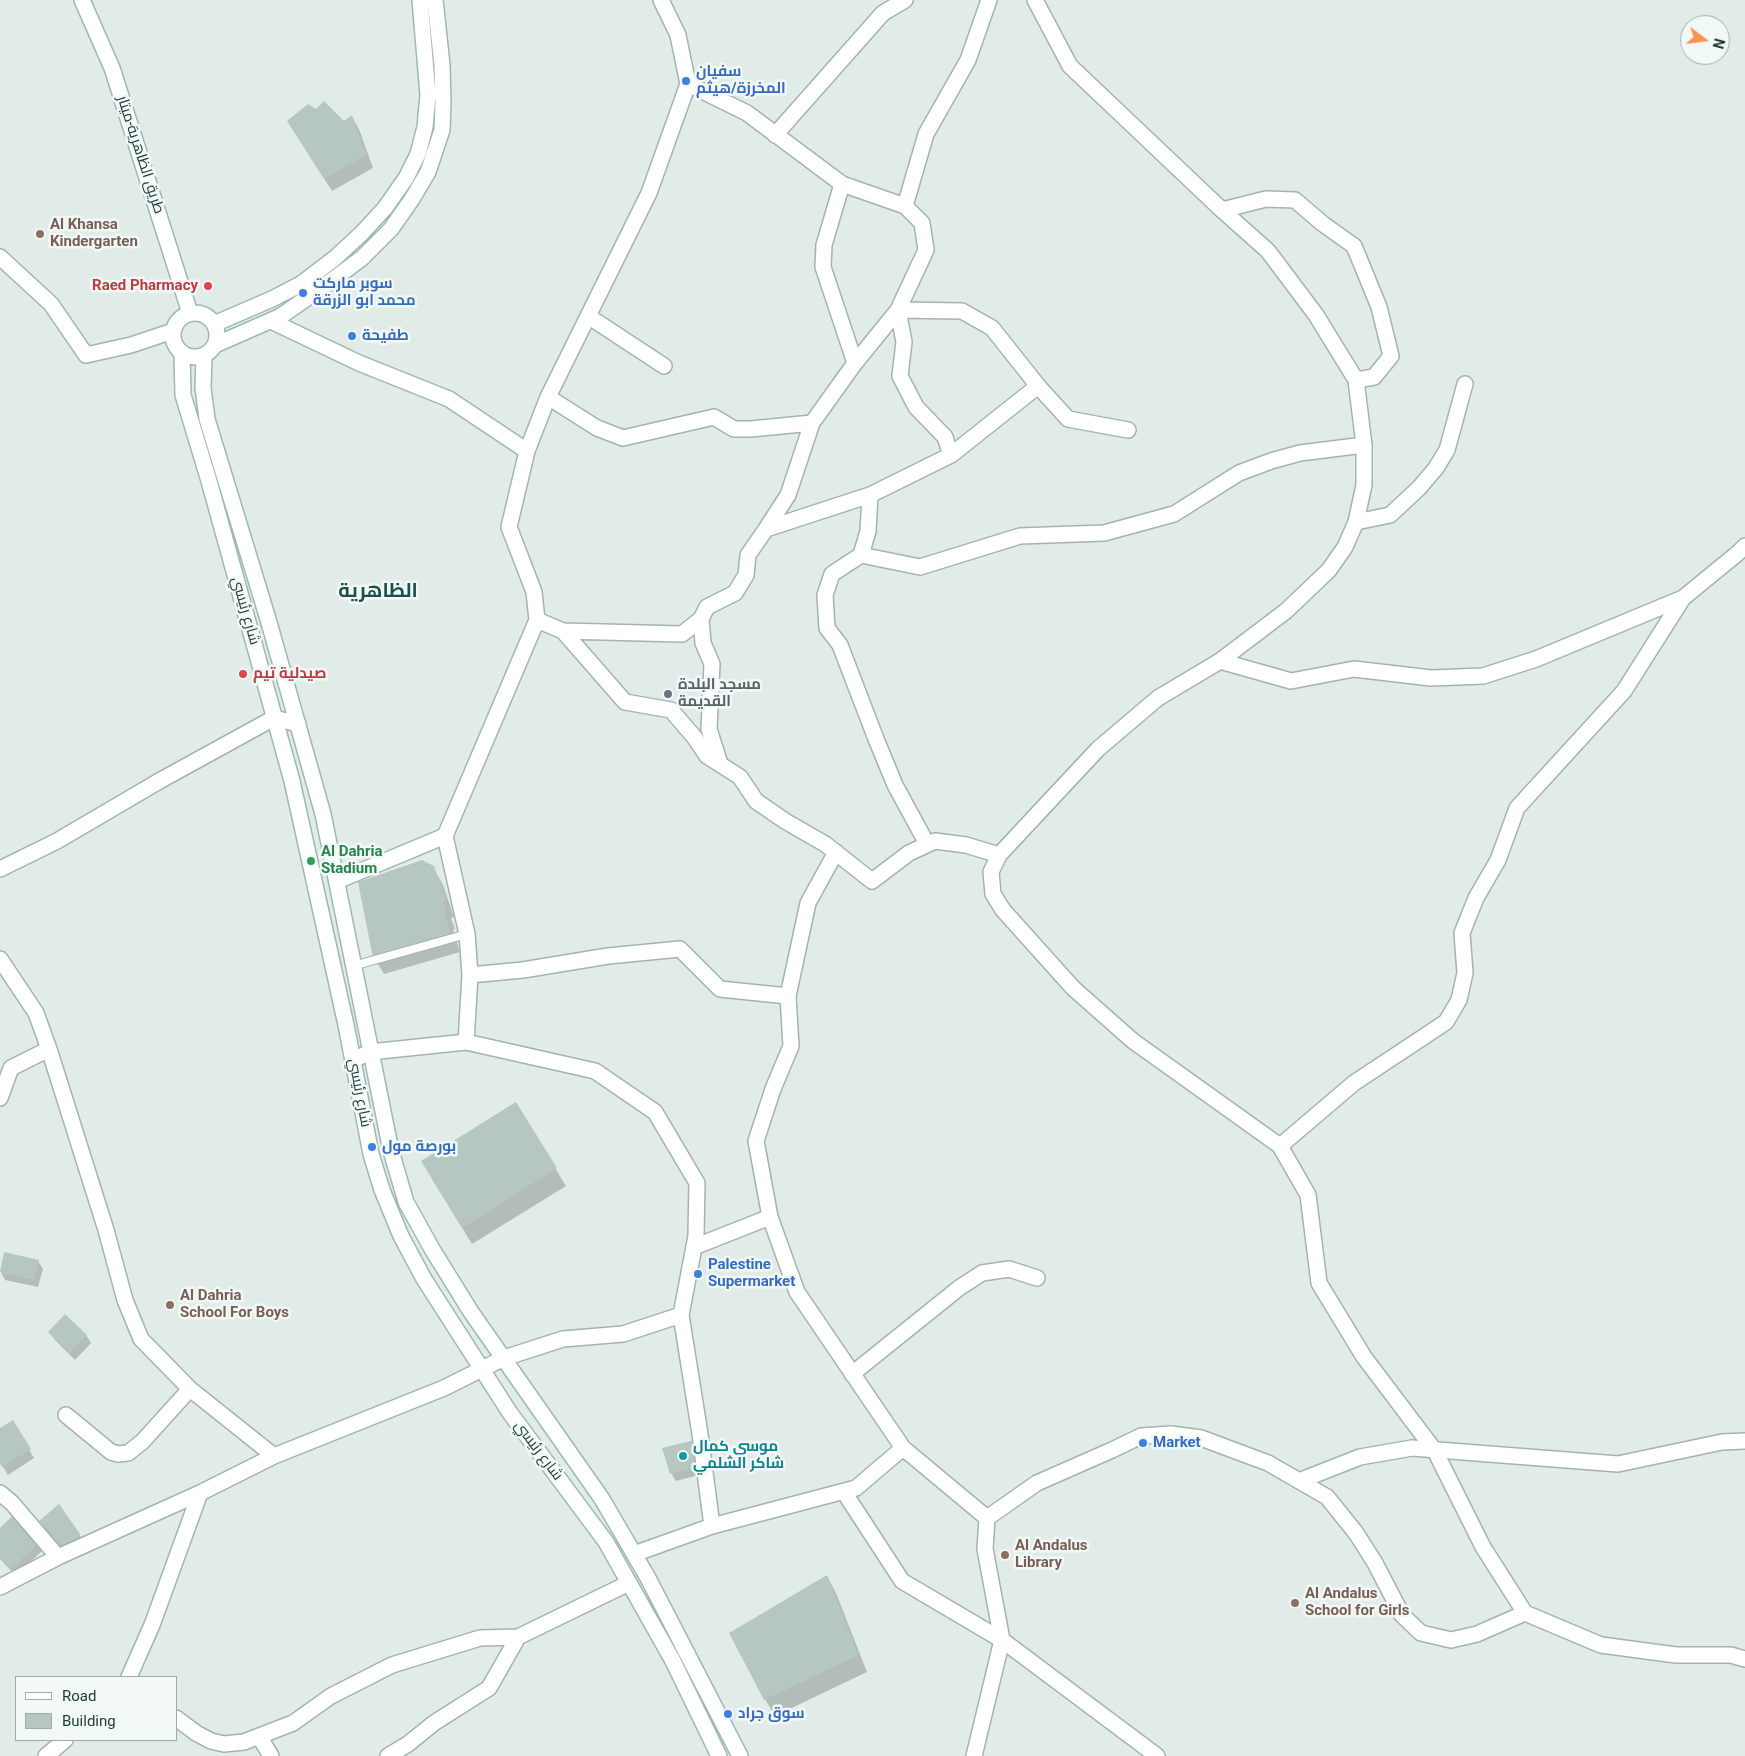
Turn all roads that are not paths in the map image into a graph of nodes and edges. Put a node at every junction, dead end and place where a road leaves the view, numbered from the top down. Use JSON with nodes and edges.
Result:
{"nodes":[{"id":1,"x":82,"y":0,"type":"edge"},
{"id":2,"x":420,"y":0,"type":"edge"},
{"id":3,"x":434,"y":0,"type":"edge"},
{"id":4,"x":660,"y":0,"type":"edge"},
{"id":5,"x":906,"y":0,"type":"edge"},
{"id":6,"x":990,"y":0,"type":"edge"},
{"id":7,"x":1035,"y":0,"type":"edge"},
{"id":8,"x":688,"y":84,"type":"junction"},
{"id":9,"x":774,"y":135,"type":"junction"},
{"id":10,"x":842,"y":184,"type":"junction"},
{"id":11,"x":905,"y":206,"type":"junction"},
{"id":12,"x":1222,"y":210,"type":"junction"},
{"id":13,"x":0,"y":258,"type":"edge"},
{"id":14,"x":898,"y":310,"type":"junction"},
{"id":15,"x":190,"y":313,"type":"junction"},
{"id":16,"x":588,"y":316,"type":"junction"},
{"id":17,"x":271,"y":321,"type":"junction"},
{"id":18,"x":214,"y":324,"type":"junction"},
{"id":19,"x":173,"y":331,"type":"junction"},
{"id":20,"x":210,"y":351,"type":"junction"},
{"id":21,"x":182,"y":354,"type":"junction"},
{"id":22,"x":855,"y":362,"type":"junction"},
{"id":23,"x":664,"y":366,"type":"dead end"},
{"id":24,"x":1356,"y":380,"type":"junction"},
{"id":25,"x":1465,"y":384,"type":"dead end"},
{"id":26,"x":1038,"y":386,"type":"junction"},
{"id":27,"x":548,"y":397,"type":"junction"},
{"id":28,"x":812,"y":423,"type":"junction"},
{"id":29,"x":1128,"y":430,"type":"dead end"},
{"id":30,"x":1364,"y":445,"type":"junction"},
{"id":31,"x":527,"y":451,"type":"junction"},
{"id":32,"x":951,"y":455,"type":"junction"},
{"id":33,"x":870,"y":495,"type":"junction"},
{"id":34,"x":1356,"y":522,"type":"junction"},
{"id":35,"x":766,"y":529,"type":"junction"},
{"id":36,"x":1745,"y":546,"type":"edge"},
{"id":37,"x":860,"y":555,"type":"junction"},
{"id":38,"x":1683,"y":598,"type":"junction"},
{"id":39,"x":537,"y":620,"type":"junction"},
{"id":40,"x":702,"y":620,"type":"junction"},
{"id":41,"x":563,"y":631,"type":"junction"},
{"id":42,"x":1220,"y":661,"type":"junction"},
{"id":43,"x":274,"y":718,"type":"junction"},
{"id":44,"x":298,"y":724,"type":"junction"},
{"id":45,"x":720,"y":764,"type":"junction"},
{"id":46,"x":445,"y":836,"type":"junction"},
{"id":47,"x":927,"y":844,"type":"junction"},
{"id":48,"x":836,"y":852,"type":"junction"},
{"id":49,"x":998,"y":855,"type":"junction"},
{"id":50,"x":0,"y":869,"type":"edge"},
{"id":51,"x":337,"y":881,"type":"junction"},
{"id":52,"x":467,"y":934,"type":"junction"},
{"id":53,"x":0,"y":958,"type":"edge"},
{"id":54,"x":353,"y":966,"type":"junction"},
{"id":55,"x":470,"y":975,"type":"junction"},
{"id":56,"x":788,"y":996,"type":"junction"},
{"id":57,"x":466,"y":1042,"type":"junction"},
{"id":58,"x":49,"y":1050,"type":"junction"},
{"id":59,"x":370,"y":1052,"type":"junction"},
{"id":60,"x":353,"y":1060,"type":"junction"},
{"id":61,"x":0,"y":1098,"type":"edge"},
{"id":62,"x":1280,"y":1146,"type":"junction"},
{"id":63,"x":770,"y":1217,"type":"junction"},
{"id":64,"x":694,"y":1247,"type":"junction"},
{"id":65,"x":1037,"y":1278,"type":"dead end"},
{"id":66,"x":681,"y":1315,"type":"junction"},
{"id":67,"x":504,"y":1358,"type":"junction"},
{"id":68,"x":482,"y":1368,"type":"junction"},
{"id":69,"x":852,"y":1374,"type":"junction"},
{"id":70,"x":190,"y":1389,"type":"junction"},
{"id":71,"x":66,"y":1414,"type":"dead end"},
{"id":72,"x":1745,"y":1441,"type":"edge"},
{"id":73,"x":903,"y":1448,"type":"junction"},
{"id":74,"x":1435,"y":1451,"type":"junction"},
{"id":75,"x":274,"y":1456,"type":"junction"},
{"id":76,"x":1299,"y":1481,"type":"junction"},
{"id":77,"x":0,"y":1492,"type":"edge"},
{"id":78,"x":844,"y":1492,"type":"junction"},
{"id":79,"x":200,"y":1494,"type":"junction"},
{"id":80,"x":987,"y":1518,"type":"junction"},
{"id":81,"x":712,"y":1526,"type":"junction"},
{"id":82,"x":634,"y":1554,"type":"junction"},
{"id":83,"x":58,"y":1557,"type":"junction"},
{"id":84,"x":629,"y":1583,"type":"junction"},
{"id":85,"x":0,"y":1587,"type":"edge"},
{"id":86,"x":1525,"y":1613,"type":"junction"},
{"id":87,"x":518,"y":1637,"type":"junction"},
{"id":88,"x":1002,"y":1640,"type":"junction"},
{"id":89,"x":1745,"y":1659,"type":"edge"},
{"id":90,"x":130,"y":1676,"type":"edge"},
{"id":91,"x":178,"y":1720,"type":"edge"},
{"id":92,"x":259,"y":1736,"type":"junction"},
{"id":93,"x":64,"y":1741,"type":"edge"},
{"id":94,"x":46,"y":1756,"type":"edge"},
{"id":95,"x":271,"y":1756,"type":"edge"},
{"id":96,"x":388,"y":1756,"type":"edge"},
{"id":97,"x":720,"y":1756,"type":"edge"},
{"id":98,"x":740,"y":1756,"type":"edge"},
{"id":99,"x":974,"y":1756,"type":"edge"},
{"id":100,"x":1157,"y":1756,"type":"edge"}],
"edges":[{"from":1,"to":15,"type":"street","name":"طريق الظاهرية-ميتار"},
{"from":2,"to":18,"type":"street"},
{"from":3,"to":17,"type":"street"},
{"from":4,"to":8,"type":"street"},
{"from":5,"to":9,"type":"street"},
{"from":6,"to":11,"type":"street"},
{"from":7,"to":12,"type":"street"},
{"from":8,"to":9,"type":"street"},
{"from":8,"to":16,"type":"street"},
{"from":9,"to":10,"type":"street"},
{"from":10,"to":11,"type":"street"},
{"from":10,"to":22,"type":"street"},
{"from":11,"to":14,"type":"street"},
{"from":12,"to":24,"type":"street"},
{"from":12,"to":24,"type":"street"},
{"from":13,"to":19,"type":"street"},
{"from":14,"to":22,"type":"street"},
{"from":14,"to":26,"type":"street"},
{"from":14,"to":32,"type":"street"},
{"from":15,"to":18,"type":"street"},
{"from":15,"to":19,"type":"street"},
{"from":16,"to":23,"type":"street"},
{"from":16,"to":27,"type":"street"},
{"from":17,"to":20,"type":"street"},
{"from":17,"to":31,"type":"street"},
{"from":18,"to":20,"type":"street"},
{"from":19,"to":21,"type":"street"},
{"from":20,"to":21,"type":"street"},
{"from":20,"to":44,"type":"street","name":"شارع رئيسي"},
{"from":21,"to":43,"type":"street","name":"شارع رئيسي"},
{"from":22,"to":28,"type":"street"},
{"from":24,"to":30,"type":"street"},
{"from":25,"to":34,"type":"street"},
{"from":26,"to":29,"type":"street"},
{"from":26,"to":32,"type":"street"},
{"from":27,"to":28,"type":"street"},
{"from":27,"to":31,"type":"street"},
{"from":28,"to":35,"type":"street"},
{"from":30,"to":34,"type":"street"},
{"from":30,"to":37,"type":"street"},
{"from":31,"to":39,"type":"street"},
{"from":32,"to":33,"type":"street"},
{"from":33,"to":35,"type":"street"},
{"from":33,"to":37,"type":"street"},
{"from":34,"to":42,"type":"street"},
{"from":35,"to":40,"type":"street"},
{"from":36,"to":38,"type":"street"},
{"from":37,"to":47,"type":"street"},
{"from":38,"to":42,"type":"street"},
{"from":38,"to":62,"type":"street"},
{"from":39,"to":41,"type":"street"},
{"from":39,"to":46,"type":"street"},
{"from":40,"to":41,"type":"street"},
{"from":40,"to":45,"type":"street"},
{"from":41,"to":45,"type":"street"},
{"from":42,"to":49,"type":"street"},
{"from":43,"to":44,"type":"street"},
{"from":43,"to":50,"type":"street"},
{"from":43,"to":60,"type":"street","name":"شارع رئيسي"},
{"from":44,"to":51,"type":"street","name":"شارع رئيسي"},
{"from":45,"to":48,"type":"street"},
{"from":46,"to":51,"type":"street"},
{"from":46,"to":52,"type":"street"},
{"from":47,"to":48,"type":"street"},
{"from":47,"to":49,"type":"street"},
{"from":48,"to":56,"type":"street"},
{"from":49,"to":62,"type":"street"},
{"from":51,"to":54,"type":"street","name":"شارع رئيسي"},
{"from":52,"to":54,"type":"lane"},
{"from":52,"to":55,"type":"street"},
{"from":53,"to":58,"type":"street"},
{"from":54,"to":59,"type":"street","name":"شارع رئيسي"},
{"from":55,"to":56,"type":"street"},
{"from":55,"to":57,"type":"street"},
{"from":56,"to":63,"type":"street"},
{"from":57,"to":59,"type":"street"},
{"from":57,"to":64,"type":"street"},
{"from":58,"to":61,"type":"street"},
{"from":58,"to":70,"type":"street"},
{"from":59,"to":60,"type":"street"},
{"from":59,"to":67,"type":"street","name":"شارع رئيسي"},
{"from":60,"to":68,"type":"street","name":"شارع رئيسي"},
{"from":62,"to":74,"type":"street"},
{"from":63,"to":64,"type":"street"},
{"from":63,"to":69,"type":"street"},
{"from":64,"to":66,"type":"street"},
{"from":65,"to":69,"type":"street"},
{"from":66,"to":67,"type":"street"},
{"from":66,"to":81,"type":"street"},
{"from":67,"to":68,"type":"street"},
{"from":67,"to":82,"type":"street","name":"شارع رئيسي"},
{"from":68,"to":75,"type":"street"},
{"from":68,"to":84,"type":"street","name":"شارع رئيسي"},
{"from":69,"to":73,"type":"street"},
{"from":70,"to":71,"type":"street"},
{"from":70,"to":75,"type":"street"},
{"from":72,"to":74,"type":"street"},
{"from":73,"to":78,"type":"street"},
{"from":73,"to":80,"type":"street"},
{"from":74,"to":76,"type":"street"},
{"from":74,"to":86,"type":"street"},
{"from":75,"to":79,"type":"street"},
{"from":76,"to":80,"type":"street"},
{"from":76,"to":86,"type":"street"},
{"from":77,"to":83,"type":"street"},
{"from":78,"to":81,"type":"street"},
{"from":78,"to":88,"type":"street"},
{"from":79,"to":83,"type":"street"},
{"from":79,"to":90,"type":"street"},
{"from":80,"to":88,"type":"street"},
{"from":81,"to":82,"type":"street"},
{"from":82,"to":98,"type":"street","name":"شارع رئيسي"},
{"from":83,"to":85,"type":"street"},
{"from":84,"to":87,"type":"street"},
{"from":84,"to":97,"type":"street","name":"شارع رئيسي"},
{"from":86,"to":89,"type":"street"},
{"from":87,"to":92,"type":"street"},
{"from":87,"to":96,"type":"street"},
{"from":88,"to":99,"type":"street"},
{"from":88,"to":100,"type":"street"},
{"from":91,"to":92,"type":"street"},
{"from":92,"to":95,"type":"street"},
{"from":93,"to":94,"type":"street"}]}
